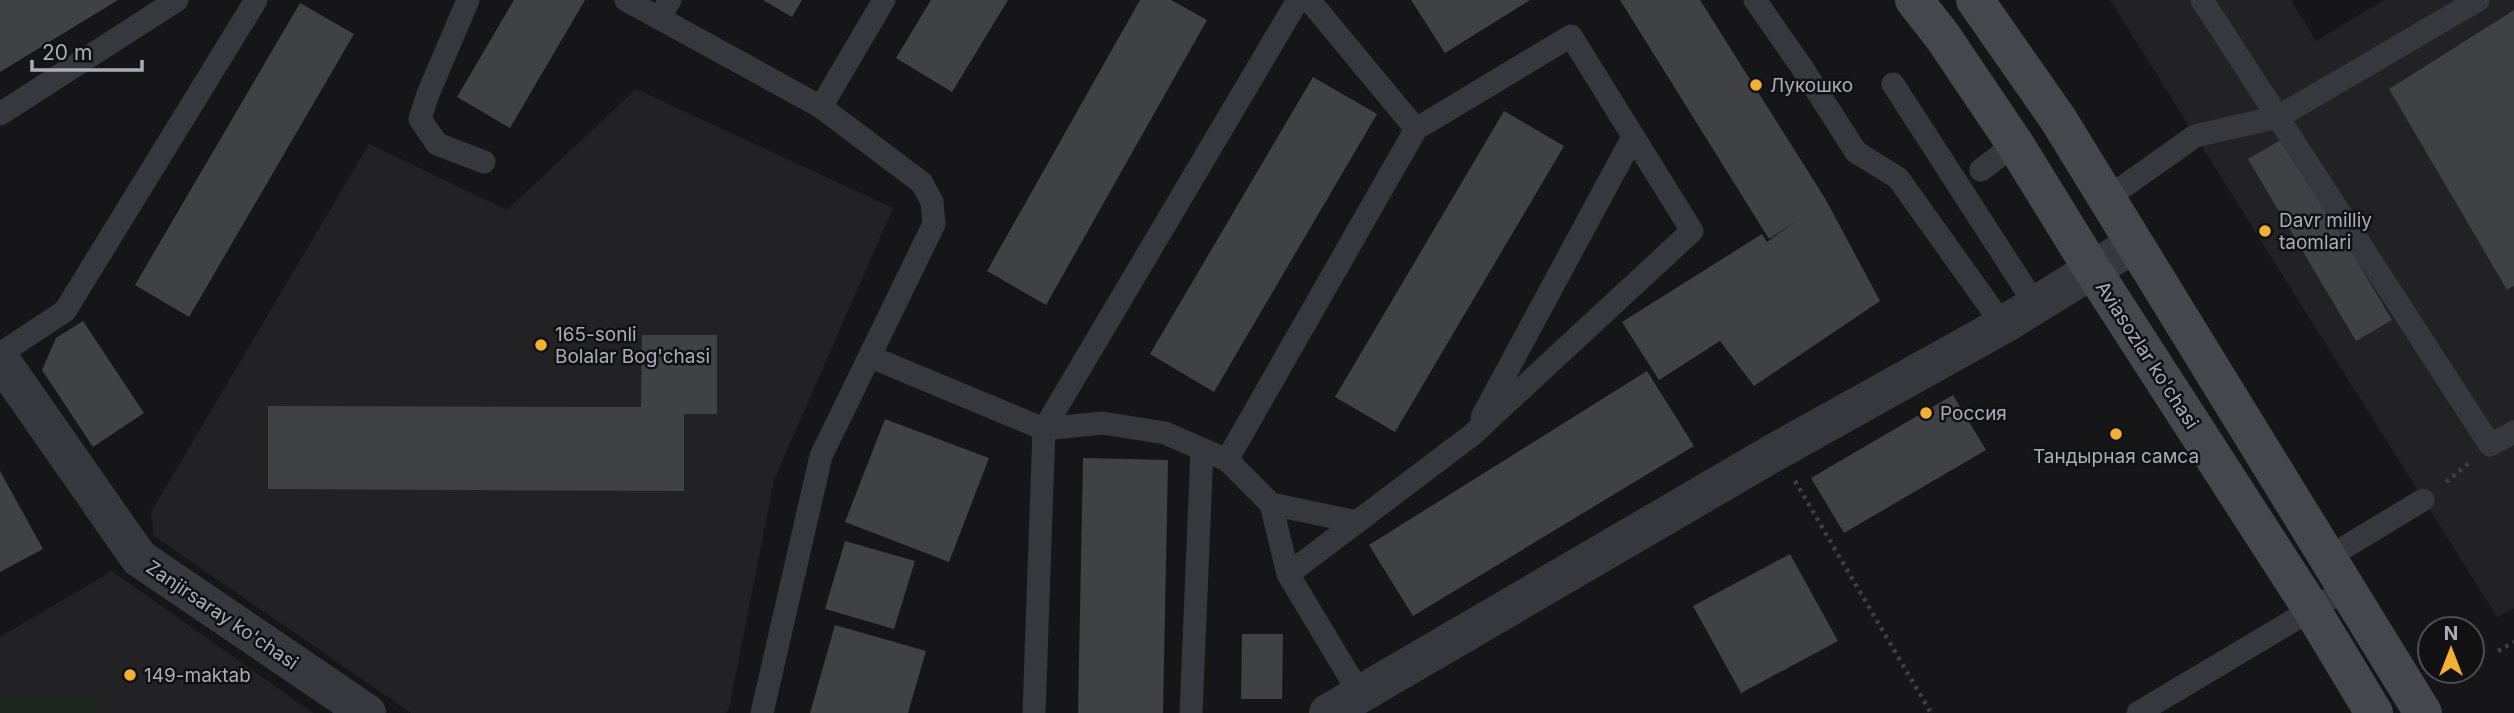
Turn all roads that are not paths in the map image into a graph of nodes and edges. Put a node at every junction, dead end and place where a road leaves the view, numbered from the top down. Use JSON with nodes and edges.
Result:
{"nodes":[{"id":1,"x":177,"y":0,"type":"edge"},
{"id":2,"x":256,"y":0,"type":"edge"},
{"id":3,"x":468,"y":0,"type":"edge"},
{"id":4,"x":626,"y":0,"type":"edge"},
{"id":5,"x":884,"y":0,"type":"edge"},
{"id":6,"x":1298,"y":0,"type":"edge"},
{"id":7,"x":1309,"y":0,"type":"edge"},
{"id":8,"x":1755,"y":0,"type":"edge"},
{"id":9,"x":1914,"y":0,"type":"edge"},
{"id":10,"x":1975,"y":0,"type":"edge"},
{"id":11,"x":2202,"y":0,"type":"edge"},
{"id":12,"x":2478,"y":0,"type":"edge"},
{"id":13,"x":664,"y":9,"type":"edge"},
{"id":14,"x":1893,"y":84,"type":"dead end"},
{"id":15,"x":821,"y":107,"type":"junction"},
{"id":16,"x":0,"y":114,"type":"edge"},
{"id":17,"x":2278,"y":117,"type":"junction"},
{"id":18,"x":1416,"y":128,"type":"junction"},
{"id":19,"x":1633,"y":136,"type":"junction"},
{"id":20,"x":2015,"y":144,"type":"junction"},
{"id":21,"x":484,"y":162,"type":"dead end"},
{"id":22,"x":1981,"y":170,"type":"dead end"},
{"id":23,"x":2106,"y":199,"type":"junction"},
{"id":24,"x":2134,"y":243,"type":"junction"},
{"id":25,"x":2092,"y":269,"type":"junction"},
{"id":26,"x":2035,"y":304,"type":"junction"},
{"id":27,"x":2003,"y":325,"type":"junction"},
{"id":28,"x":0,"y":356,"type":"edge"},
{"id":29,"x":870,"y":357,"type":"junction"},
{"id":30,"x":1044,"y":429,"type":"junction"},
{"id":31,"x":2514,"y":432,"type":"edge"},
{"id":32,"x":1472,"y":435,"type":"junction"},
{"id":33,"x":1202,"y":450,"type":"junction"},
{"id":34,"x":1227,"y":460,"type":"junction"},
{"id":35,"x":2424,"y":500,"type":"road end"},
{"id":36,"x":1271,"y":504,"type":"junction"},
{"id":37,"x":1357,"y":522,"type":"junction"},
{"id":38,"x":2337,"y":573,"type":"junction"},
{"id":39,"x":1287,"y":574,"type":"junction"},
{"id":40,"x":2312,"y":610,"type":"junction"},
{"id":41,"x":1360,"y":694,"type":"junction"},
{"id":42,"x":367,"y":713,"type":"edge"},
{"id":43,"x":762,"y":713,"type":"edge"},
{"id":44,"x":1034,"y":713,"type":"edge"},
{"id":45,"x":1191,"y":713,"type":"edge"},
{"id":46,"x":1328,"y":713,"type":"edge"},
{"id":47,"x":2138,"y":713,"type":"edge"},
{"id":48,"x":2374,"y":713,"type":"edge"},
{"id":49,"x":2423,"y":713,"type":"edge"}],
"edges":[{"from":1,"to":16,"type":"lane"},
{"from":2,"to":28,"type":"lane"},
{"from":3,"to":21,"type":"lane"},
{"from":4,"to":13,"type":"lane"},
{"from":5,"to":15,"type":"lane"},
{"from":6,"to":30,"type":"lane"},
{"from":7,"to":18,"type":"lane"},
{"from":8,"to":27,"type":"lane"},
{"from":9,"to":20,"type":"main road","name":"Aviasozlar ko'chasi"},
{"from":10,"to":23,"type":"main road"},
{"from":11,"to":17,"type":"lane"},
{"from":12,"to":17,"type":"lane"},
{"from":13,"to":15,"type":"lane"},
{"from":14,"to":26,"type":"lane"},
{"from":15,"to":29,"type":"lane"},
{"from":17,"to":23,"type":"lane"},
{"from":17,"to":31,"type":"lane"},
{"from":18,"to":19,"type":"lane"},
{"from":18,"to":34,"type":"lane"},
{"from":19,"to":32,"type":"lane"},
{"from":19,"to":32,"type":"lane"},
{"from":20,"to":22,"type":"lane"},
{"from":20,"to":25,"type":"main road","name":"Aviasozlar ko'chasi"},
{"from":23,"to":24,"type":"main road"},
{"from":24,"to":25,"type":"street"},
{"from":24,"to":38,"type":"main road"},
{"from":25,"to":26,"type":"street"},
{"from":25,"to":40,"type":"main road","name":"Aviasozlar ko'chasi"},
{"from":26,"to":27,"type":"street"},
{"from":27,"to":41,"type":"street"},
{"from":28,"to":42,"type":"street","name":"Zanjirsaray ko'chasi"},
{"from":29,"to":30,"type":"lane"},
{"from":29,"to":43,"type":"lane"},
{"from":30,"to":33,"type":"lane"},
{"from":30,"to":44,"type":"lane"},
{"from":32,"to":37,"type":"lane"},
{"from":33,"to":34,"type":"lane"},
{"from":33,"to":45,"type":"lane"},
{"from":34,"to":36,"type":"lane"},
{"from":35,"to":38,"type":"lane"},
{"from":36,"to":37,"type":"lane"},
{"from":36,"to":39,"type":"lane"},
{"from":37,"to":39,"type":"lane"},
{"from":38,"to":40,"type":"lane"},
{"from":38,"to":49,"type":"main road"},
{"from":39,"to":41,"type":"lane"},
{"from":40,"to":47,"type":"lane"},
{"from":40,"to":48,"type":"main road","name":"Aviasozlar ko'chasi"},
{"from":41,"to":46,"type":"street"}]}
